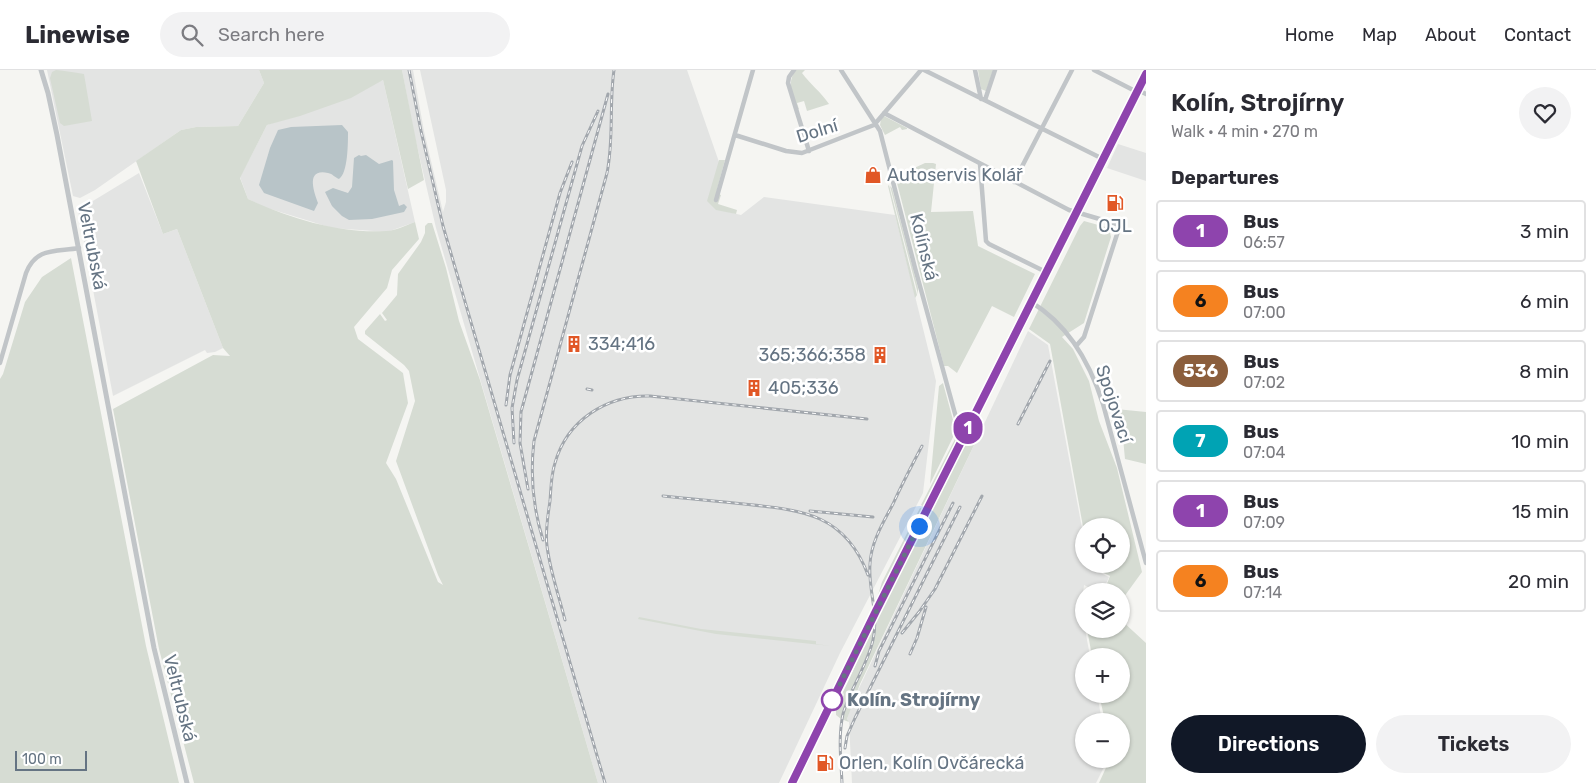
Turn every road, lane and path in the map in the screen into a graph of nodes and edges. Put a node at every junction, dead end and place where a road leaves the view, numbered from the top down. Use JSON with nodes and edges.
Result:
{"nodes":[{"id":1,"x":41,"y":70,"type":"edge"},
{"id":2,"x":754,"y":70,"type":"edge"},
{"id":3,"x":794,"y":70,"type":"edge"},
{"id":4,"x":841,"y":70,"type":"edge"},
{"id":5,"x":922,"y":70,"type":"edge"},
{"id":6,"x":975,"y":70,"type":"edge"},
{"id":7,"x":995,"y":70,"type":"edge"},
{"id":8,"x":1072,"y":70,"type":"edge"},
{"id":9,"x":1094,"y":70,"type":"edge"},
{"id":10,"x":1146,"y":74,"type":"edge"},
{"id":11,"x":1137,"y":91,"type":"junction"},
{"id":12,"x":1146,"y":94,"type":"edge"},
{"id":13,"x":983,"y":100,"type":"junction"},
{"id":14,"x":884,"y":113,"type":"junction"},
{"id":15,"x":876,"y":123,"type":"junction"},
{"id":16,"x":1042,"y":129,"type":"junction"},
{"id":17,"x":735,"y":135,"type":"junction"},
{"id":18,"x":809,"y":151,"type":"junction"},
{"id":19,"x":1103,"y":159,"type":"junction"},
{"id":20,"x":980,"y":164,"type":"junction"},
{"id":21,"x":1014,"y":182,"type":"junction"},
{"id":22,"x":716,"y":200,"type":"dead end"},
{"id":23,"x":1076,"y":212,"type":"junction"},
{"id":24,"x":78,"y":248,"type":"junction"},
{"id":25,"x":1046,"y":272,"type":"junction"},
{"id":26,"x":1031,"y":302,"type":"junction"},
{"id":27,"x":1076,"y":346,"type":"junction"},
{"id":28,"x":0,"y":363,"type":"edge"},
{"id":29,"x":962,"y":439,"type":"junction"},
{"id":30,"x":1146,"y":563,"type":"edge"},
{"id":31,"x":187,"y":783,"type":"edge"},
{"id":32,"x":792,"y":783,"type":"edge"}],
"edges":[{"from":1,"to":24,"type":"street","name":"Veltrubská"},
{"from":2,"to":17,"type":"street"},
{"from":3,"to":18,"type":"street"},
{"from":4,"to":15,"type":"street","name":"Kolínská"},
{"from":5,"to":13,"type":"street"},
{"from":5,"to":14,"type":"street"},
{"from":6,"to":13,"type":"street"},
{"from":7,"to":13,"type":"street"},
{"from":8,"to":16,"type":"street"},
{"from":9,"to":11,"type":"street"},
{"from":10,"to":11,"type":"main road"},
{"from":11,"to":12,"type":"street"},
{"from":11,"to":19,"type":"main road"},
{"from":13,"to":16,"type":"street"},
{"from":14,"to":15,"type":"street"},
{"from":14,"to":20,"type":"street"},
{"from":15,"to":18,"type":"street","name":"Dolní"},
{"from":15,"to":29,"type":"street","name":"Kolínská"},
{"from":16,"to":19,"type":"street"},
{"from":16,"to":21,"type":"street"},
{"from":17,"to":18,"type":"street","name":"Dolní"},
{"from":17,"to":22,"type":"street"},
{"from":19,"to":23,"type":"main road"},
{"from":20,"to":21,"type":"street"},
{"from":20,"to":25,"type":"street"},
{"from":21,"to":23,"type":"street"},
{"from":23,"to":25,"type":"main road"},
{"from":23,"to":27,"type":"street"},
{"from":24,"to":28,"type":"street"},
{"from":24,"to":31,"type":"street","name":"Veltrubská"},
{"from":25,"to":26,"type":"main road"},
{"from":26,"to":27,"type":"street","name":"Spojovací"},
{"from":26,"to":29,"type":"main road"},
{"from":27,"to":30,"type":"street","name":"Spojovací"},
{"from":29,"to":32,"type":"main road"}]}
